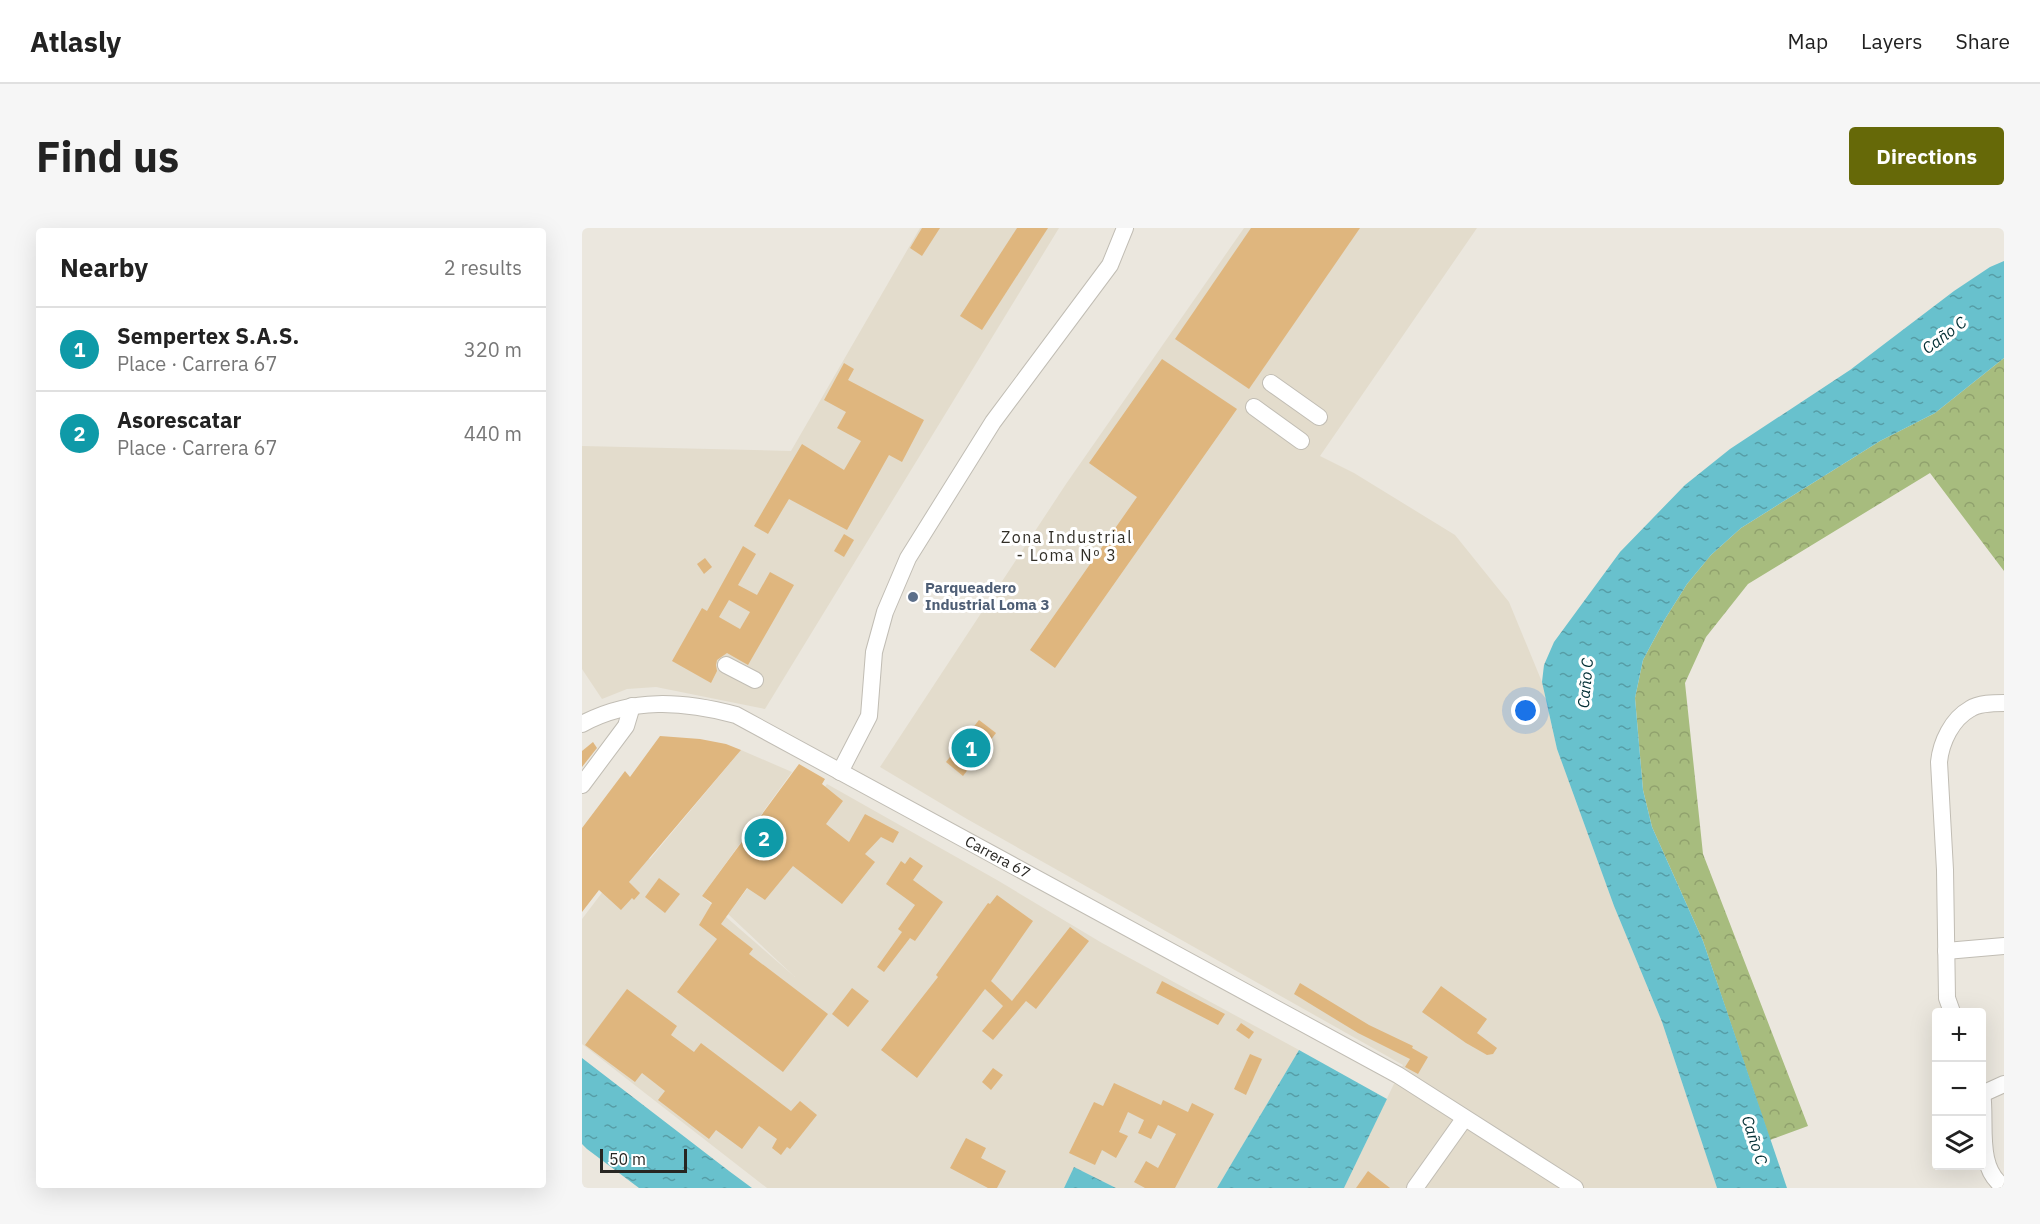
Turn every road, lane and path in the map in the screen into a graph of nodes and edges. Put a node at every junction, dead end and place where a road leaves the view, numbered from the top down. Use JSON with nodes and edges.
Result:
{"nodes":[{"id":1,"x":1125,"y":228,"type":"edge"},
{"id":2,"x":1271,"y":383,"type":"dead end"},
{"id":3,"x":1254,"y":407,"type":"dead end"},
{"id":4,"x":1318,"y":417,"type":"dead end"},
{"id":5,"x":1301,"y":441,"type":"dead end"},
{"id":6,"x":726,"y":664,"type":"dead end"},
{"id":7,"x":755,"y":680,"type":"dead end"},
{"id":8,"x":2004,"y":703,"type":"edge"},
{"id":9,"x":632,"y":706,"type":"junction"},
{"id":10,"x":582,"y":724,"type":"edge"},
{"id":11,"x":840,"y":772,"type":"junction"},
{"id":12,"x":582,"y":785,"type":"edge"},
{"id":13,"x":2004,"y":946,"type":"edge"},
{"id":14,"x":1946,"y":951,"type":"junction"},
{"id":15,"x":1951,"y":1008,"type":"edge"},
{"id":16,"x":2004,"y":1084,"type":"edge"},
{"id":17,"x":1986,"y":1091,"type":"edge"},
{"id":18,"x":1983,"y":1116,"type":"edge"},
{"id":19,"x":1464,"y":1119,"type":"junction"},
{"id":20,"x":1568,"y":1186,"type":"edge"},
{"id":21,"x":2004,"y":1187,"type":"edge"},
{"id":22,"x":1414,"y":1188,"type":"edge"}],
"edges":[{"from":1,"to":11,"type":"street"},
{"from":2,"to":4,"type":"street"},
{"from":3,"to":5,"type":"street"},
{"from":6,"to":7,"type":"street"},
{"from":8,"to":14,"type":"street"},
{"from":9,"to":10,"type":"street","name":"Carrera 67"},
{"from":9,"to":11,"type":"street","name":"Carrera 67"},
{"from":9,"to":12,"type":"street"},
{"from":11,"to":19,"type":"street","name":"Carrera 67"},
{"from":13,"to":14,"type":"street"},
{"from":14,"to":15,"type":"street"},
{"from":16,"to":17,"type":"street"},
{"from":18,"to":21,"type":"street"},
{"from":19,"to":20,"type":"street","name":"Carrera 67"},
{"from":19,"to":22,"type":"street"}]}
